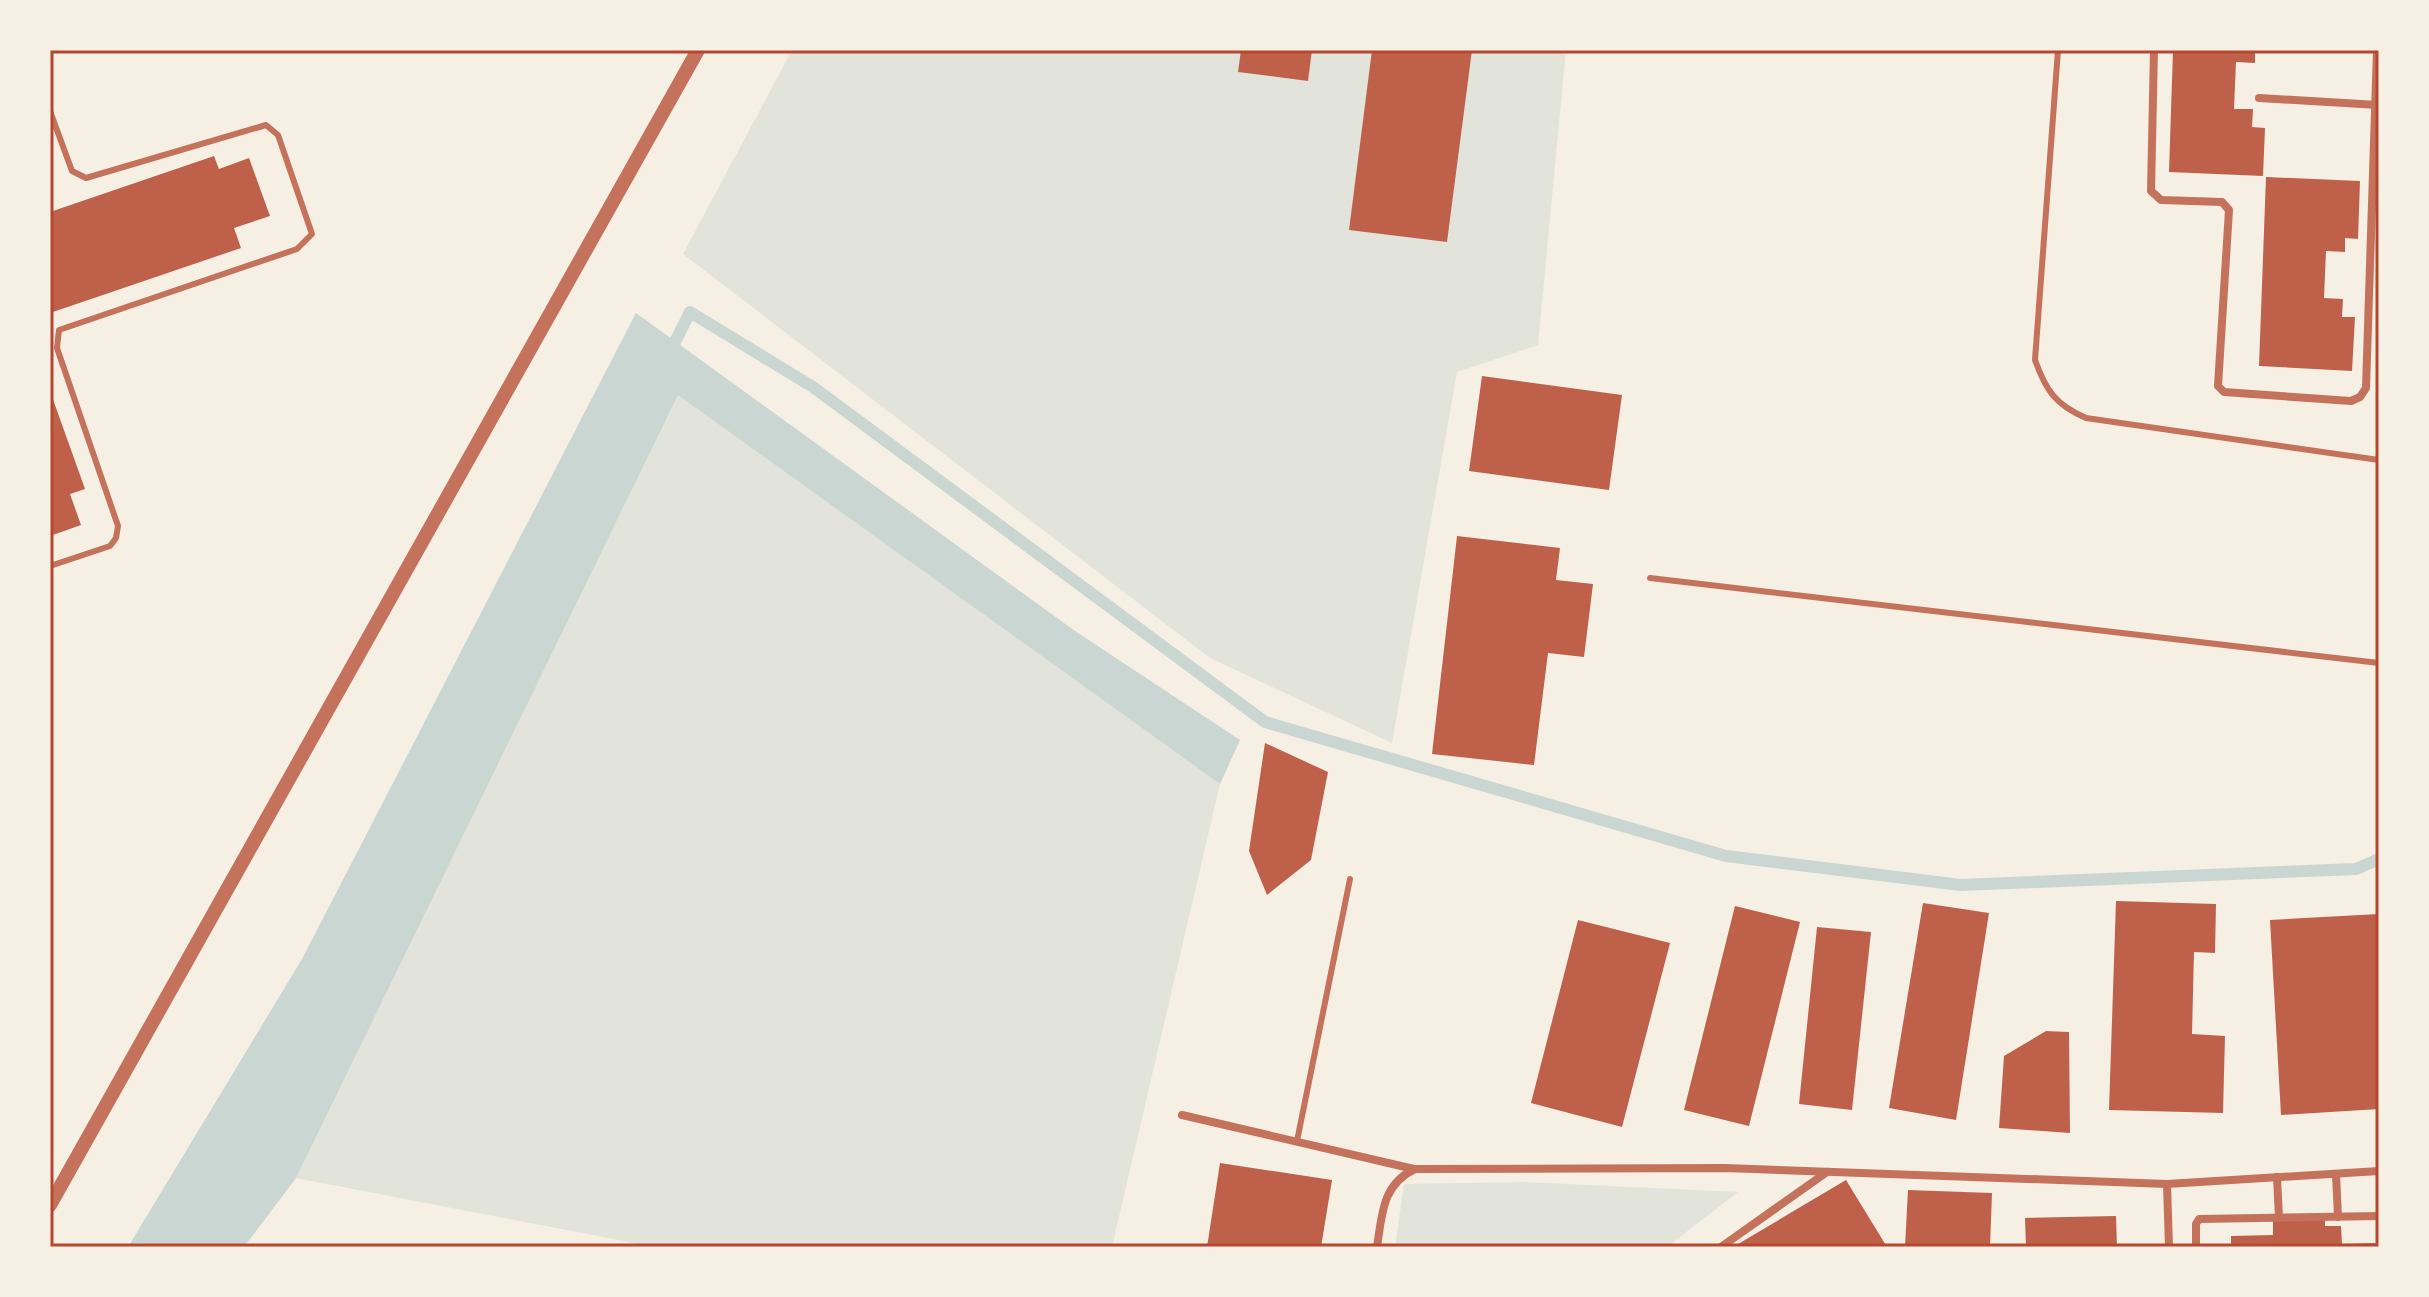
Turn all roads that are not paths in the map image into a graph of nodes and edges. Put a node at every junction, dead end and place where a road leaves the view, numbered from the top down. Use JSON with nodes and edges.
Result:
{"nodes":[{"id":1,"x":698,"y":50,"type":"edge"},
{"id":2,"x":2058,"y":50,"type":"edge"},
{"id":3,"x":2154,"y":50,"type":"edge"},
{"id":4,"x":2377,"y":50,"type":"edge"},
{"id":5,"x":2259,"y":98,"type":"dead end"},
{"id":6,"x":2377,"y":105,"type":"edge"},
{"id":7,"x":50,"y":111,"type":"edge"},
{"id":8,"x":2379,"y":460,"type":"edge"},
{"id":9,"x":50,"y":566,"type":"edge"},
{"id":10,"x":1650,"y":578,"type":"dead end"},
{"id":11,"x":2379,"y":663,"type":"edge"},
{"id":12,"x":1350,"y":879,"type":"dead end"},
{"id":13,"x":1182,"y":1115,"type":"dead end"},
{"id":14,"x":1297,"y":1141,"type":"junction"},
{"id":15,"x":1415,"y":1169,"type":"junction"},
{"id":16,"x":2379,"y":1171,"type":"edge"},
{"id":17,"x":1828,"y":1172,"type":"junction"},
{"id":18,"x":2336,"y":1174,"type":"junction"},
{"id":19,"x":2277,"y":1177,"type":"junction"},
{"id":20,"x":2167,"y":1184,"type":"junction"},
{"id":21,"x":50,"y":1205,"type":"edge"},
{"id":22,"x":2379,"y":1216,"type":"edge"},
{"id":23,"x":2338,"y":1217,"type":"junction"},
{"id":24,"x":2279,"y":1218,"type":"junction"},
{"id":25,"x":1377,"y":1247,"type":"edge"},
{"id":26,"x":1721,"y":1247,"type":"edge"},
{"id":27,"x":2169,"y":1247,"type":"edge"},
{"id":28,"x":2196,"y":1247,"type":"edge"}],
"edges":[{"from":1,"to":21,"type":"street"},
{"from":2,"to":8,"type":"lane"},
{"from":3,"to":6,"type":"street"},
{"from":4,"to":6,"type":"street"},
{"from":5,"to":6,"type":"street"},
{"from":7,"to":9,"type":"lane"},
{"from":10,"to":11,"type":"lane"},
{"from":12,"to":14,"type":"lane"},
{"from":13,"to":14,"type":"street"},
{"from":14,"to":15,"type":"street"},
{"from":15,"to":17,"type":"street"},
{"from":15,"to":25,"type":"street"},
{"from":16,"to":18,"type":"street"},
{"from":17,"to":20,"type":"street"},
{"from":17,"to":26,"type":"street"},
{"from":18,"to":19,"type":"street"},
{"from":18,"to":23,"type":"street"},
{"from":19,"to":20,"type":"street"},
{"from":19,"to":24,"type":"street"},
{"from":20,"to":27,"type":"street"},
{"from":22,"to":23,"type":"street"},
{"from":23,"to":24,"type":"street"},
{"from":24,"to":28,"type":"street"}]}
